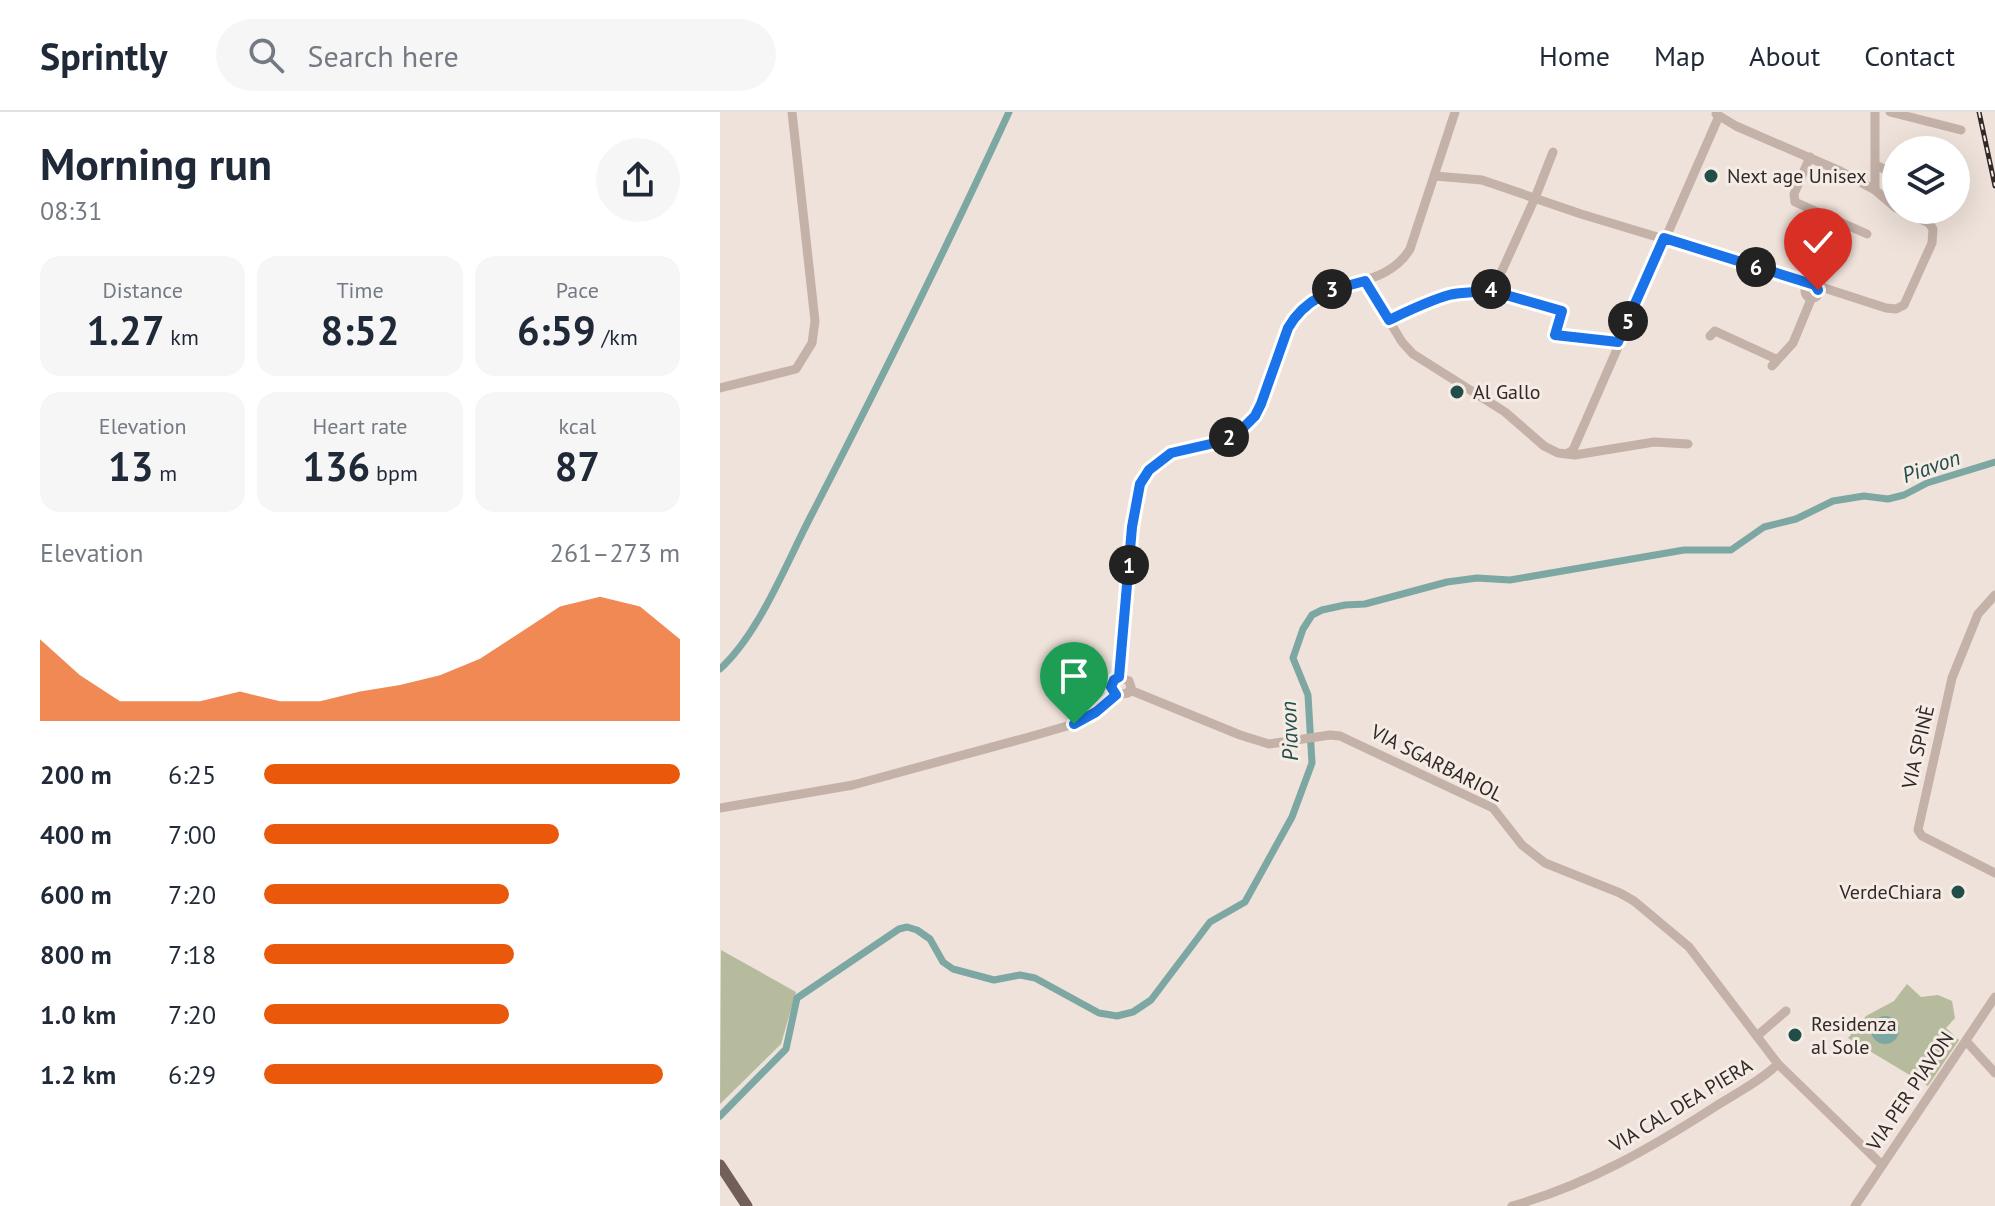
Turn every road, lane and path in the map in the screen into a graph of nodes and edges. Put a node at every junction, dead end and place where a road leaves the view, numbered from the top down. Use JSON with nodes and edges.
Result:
{"nodes":[{"id":1,"x":792,"y":112,"type":"edge"},
{"id":2,"x":1455,"y":112,"type":"edge"},
{"id":3,"x":1875,"y":112,"type":"edge"},
{"id":4,"x":1890,"y":112,"type":"edge"},
{"id":5,"x":1716,"y":114,"type":"edge"},
{"id":6,"x":1961,"y":130,"type":"dead end"},
{"id":7,"x":1553,"y":152,"type":"dead end"},
{"id":8,"x":1810,"y":157,"type":"junction"},
{"id":9,"x":1875,"y":165,"type":"junction"},
{"id":10,"x":1882,"y":168,"type":"edge"},
{"id":11,"x":1435,"y":176,"type":"junction"},
{"id":12,"x":1875,"y":190,"type":"junction"},
{"id":13,"x":1882,"y":196,"type":"edge"},
{"id":14,"x":1535,"y":198,"type":"junction"},
{"id":15,"x":1930,"y":224,"type":"edge"},
{"id":16,"x":1867,"y":234,"type":"dead end"},
{"id":17,"x":1664,"y":238,"type":"junction"},
{"id":18,"x":1365,"y":281,"type":"junction"},
{"id":19,"x":1493,"y":288,"type":"junction"},
{"id":20,"x":1813,"y":292,"type":"junction"},
{"id":21,"x":1389,"y":320,"type":"junction"},
{"id":22,"x":1710,"y":336,"type":"dead end"},
{"id":23,"x":1618,"y":342,"type":"junction"},
{"id":24,"x":720,"y":388,"type":"edge"},
{"id":25,"x":1688,"y":444,"type":"dead end"},
{"id":26,"x":1568,"y":453,"type":"junction"},
{"id":27,"x":1995,"y":595,"type":"edge"},
{"id":28,"x":1119,"y":677,"type":"junction"},
{"id":29,"x":1130,"y":690,"type":"junction"},
{"id":30,"x":1116,"y":695,"type":"junction"},
{"id":31,"x":720,"y":808,"type":"edge"},
{"id":32,"x":1995,"y":873,"type":"edge"},
{"id":33,"x":1995,"y":997,"type":"edge"},
{"id":34,"x":1786,"y":1011,"type":"dead end"},
{"id":35,"x":1757,"y":1036,"type":"junction"},
{"id":36,"x":1966,"y":1041,"type":"junction"},
{"id":37,"x":1778,"y":1064,"type":"junction"},
{"id":38,"x":1995,"y":1073,"type":"edge"},
{"id":39,"x":720,"y":1165,"type":"edge"},
{"id":40,"x":1882,"y":1165,"type":"junction"},
{"id":41,"x":747,"y":1206,"type":"edge"},
{"id":42,"x":1512,"y":1206,"type":"edge"},
{"id":43,"x":1855,"y":1206,"type":"edge"}],
"edges":[{"from":1,"to":24,"type":"street"},
{"from":2,"to":11,"type":"street"},
{"from":3,"to":9,"type":"street"},
{"from":4,"to":6,"type":"street"},
{"from":5,"to":8,"type":"street"},
{"from":5,"to":17,"type":"street"},
{"from":7,"to":14,"type":"street"},
{"from":8,"to":12,"type":"street"},
{"from":8,"to":16,"type":"street"},
{"from":9,"to":10,"type":"street"},
{"from":9,"to":12,"type":"street"},
{"from":11,"to":14,"type":"street"},
{"from":11,"to":18,"type":"street"},
{"from":12,"to":13,"type":"street"},
{"from":14,"to":17,"type":"street"},
{"from":14,"to":19,"type":"street"},
{"from":15,"to":20,"type":"street"},
{"from":17,"to":20,"type":"street"},
{"from":17,"to":23,"type":"street"},
{"from":18,"to":21,"type":"street"},
{"from":18,"to":28,"type":"street"},
{"from":19,"to":21,"type":"street"},
{"from":19,"to":23,"type":"street"},
{"from":20,"to":22,"type":"street"},
{"from":21,"to":26,"type":"street"},
{"from":23,"to":26,"type":"street"},
{"from":25,"to":26,"type":"street"},
{"from":27,"to":32,"type":"street","name":"VIA SPINÈ"},
{"from":28,"to":29,"type":"street","name":"VIA SGARBARIOL"},
{"from":28,"to":30,"type":"street"},
{"from":29,"to":30,"type":"street"},
{"from":29,"to":35,"type":"street","name":"VIA SGARBARIOL"},
{"from":30,"to":31,"type":"street"},
{"from":33,"to":36,"type":"street","name":"VIA PER PIAVON"},
{"from":34,"to":35,"type":"street"},
{"from":35,"to":37,"type":"street","name":"VIA SGARBARIOL"},
{"from":36,"to":38,"type":"street"},
{"from":36,"to":40,"type":"street","name":"VIA PER PIAVON"},
{"from":37,"to":40,"type":"street","name":"VIA SGARBARIOL"},
{"from":37,"to":42,"type":"street","name":"VIA CAL DEA PIERA"},
{"from":39,"to":41,"type":"main road"},
{"from":40,"to":43,"type":"street","name":"VIA PER PIAVON"}]}
